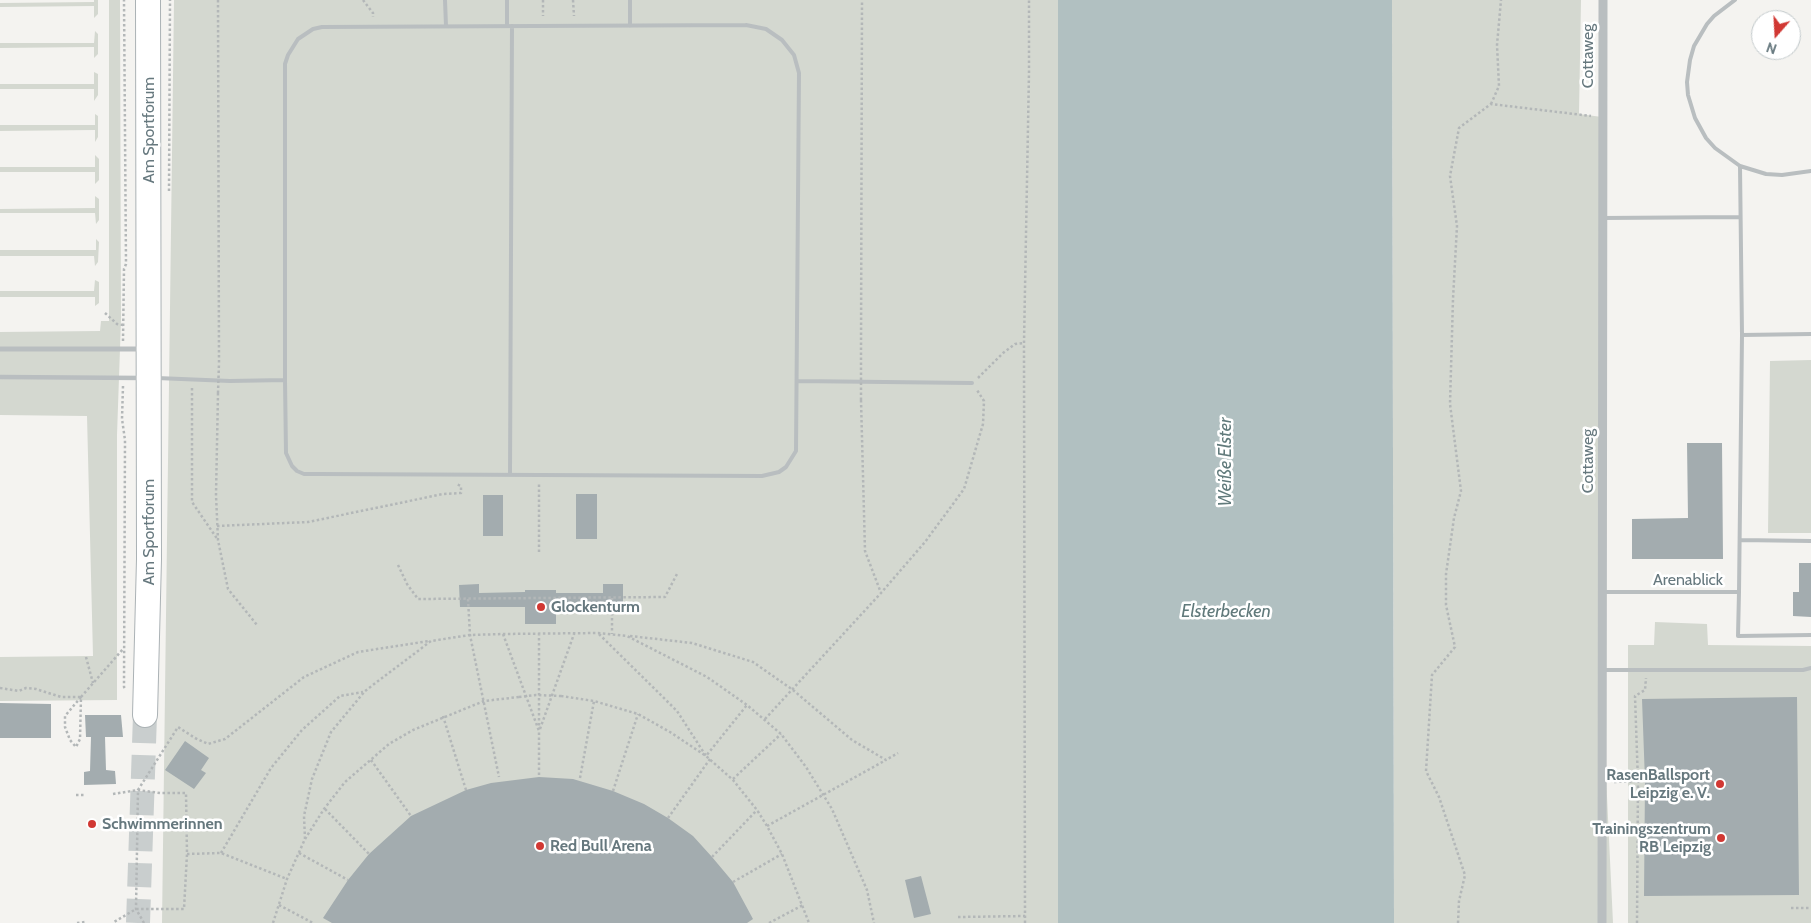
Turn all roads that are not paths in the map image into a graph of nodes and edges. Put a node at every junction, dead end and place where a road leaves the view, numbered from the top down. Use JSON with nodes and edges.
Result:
{"nodes":[{"id":1,"x":148,"y":0,"type":"edge"},
{"id":2,"x":445,"y":0,"type":"edge"},
{"id":3,"x":507,"y":0,"type":"edge"},
{"id":4,"x":630,"y":0,"type":"edge"},
{"id":5,"x":1603,"y":0,"type":"edge"},
{"id":6,"x":1734,"y":0,"type":"edge"},
{"id":7,"x":446,"y":26,"type":"junction"},
{"id":8,"x":509,"y":26,"type":"junction"},
{"id":9,"x":630,"y":26,"type":"junction"},
{"id":10,"x":1740,"y":166,"type":"junction"},
{"id":11,"x":1811,"y":170,"type":"edge"},
{"id":12,"x":1740,"y":217,"type":"junction"},
{"id":13,"x":1603,"y":218,"type":"junction"},
{"id":14,"x":1811,"y":334,"type":"edge"},
{"id":15,"x":1742,"y":335,"type":"junction"},
{"id":16,"x":149,"y":349,"type":"junction"},
{"id":17,"x":0,"y":350,"type":"edge"},
{"id":18,"x":0,"y":377,"type":"edge"},
{"id":19,"x":149,"y":378,"type":"junction"},
{"id":20,"x":285,"y":380,"type":"junction"},
{"id":21,"x":797,"y":381,"type":"junction"},
{"id":22,"x":972,"y":383,"type":"road end"},
{"id":23,"x":510,"y":475,"type":"junction"},
{"id":24,"x":1740,"y":540,"type":"junction"},
{"id":25,"x":1811,"y":541,"type":"edge"},
{"id":26,"x":1603,"y":592,"type":"junction"},
{"id":27,"x":1739,"y":592,"type":"junction"},
{"id":28,"x":1811,"y":635,"type":"edge"},
{"id":29,"x":1811,"y":668,"type":"edge"},
{"id":30,"x":1601,"y":670,"type":"junction"},
{"id":31,"x":144,"y":715,"type":"tunnel mouth"},
{"id":32,"x":1602,"y":923,"type":"edge"}],
"edges":[{"from":1,"to":16,"type":"main road","name":"Am Sportforum"},
{"from":2,"to":7,"type":"lane"},
{"from":3,"to":8,"type":"lane"},
{"from":4,"to":9,"type":"lane"},
{"from":5,"to":13,"type":"street","name":"Cottaweg"},
{"from":6,"to":10,"type":"lane"},
{"from":7,"to":8,"type":"lane"},
{"from":7,"to":20,"type":"lane"},
{"from":8,"to":9,"type":"lane"},
{"from":8,"to":23,"type":"lane"},
{"from":9,"to":21,"type":"lane"},
{"from":10,"to":11,"type":"lane"},
{"from":10,"to":12,"type":"lane","name":"Arenablick"},
{"from":12,"to":13,"type":"lane"},
{"from":12,"to":15,"type":"lane","name":"Arenablick"},
{"from":13,"to":26,"type":"street","name":"Cottaweg"},
{"from":14,"to":15,"type":"lane"},
{"from":15,"to":24,"type":"lane","name":"Arenablick"},
{"from":16,"to":17,"type":"street"},
{"from":16,"to":19,"type":"main road","name":"Am Sportforum"},
{"from":18,"to":19,"type":"street"},
{"from":19,"to":20,"type":"lane"},
{"from":19,"to":31,"type":"main road","name":"Am Sportforum"},
{"from":20,"to":23,"type":"lane"},
{"from":21,"to":22,"type":"lane"},
{"from":21,"to":23,"type":"lane"},
{"from":24,"to":25,"type":"lane"},
{"from":24,"to":27,"type":"lane","name":"Arenablick"},
{"from":26,"to":27,"type":"lane","name":"Arenablick"},
{"from":26,"to":30,"type":"street","name":"Cottaweg"},
{"from":27,"to":28,"type":"lane"},
{"from":29,"to":30,"type":"lane"},
{"from":30,"to":32,"type":"street","name":"Cottaweg"}]}
